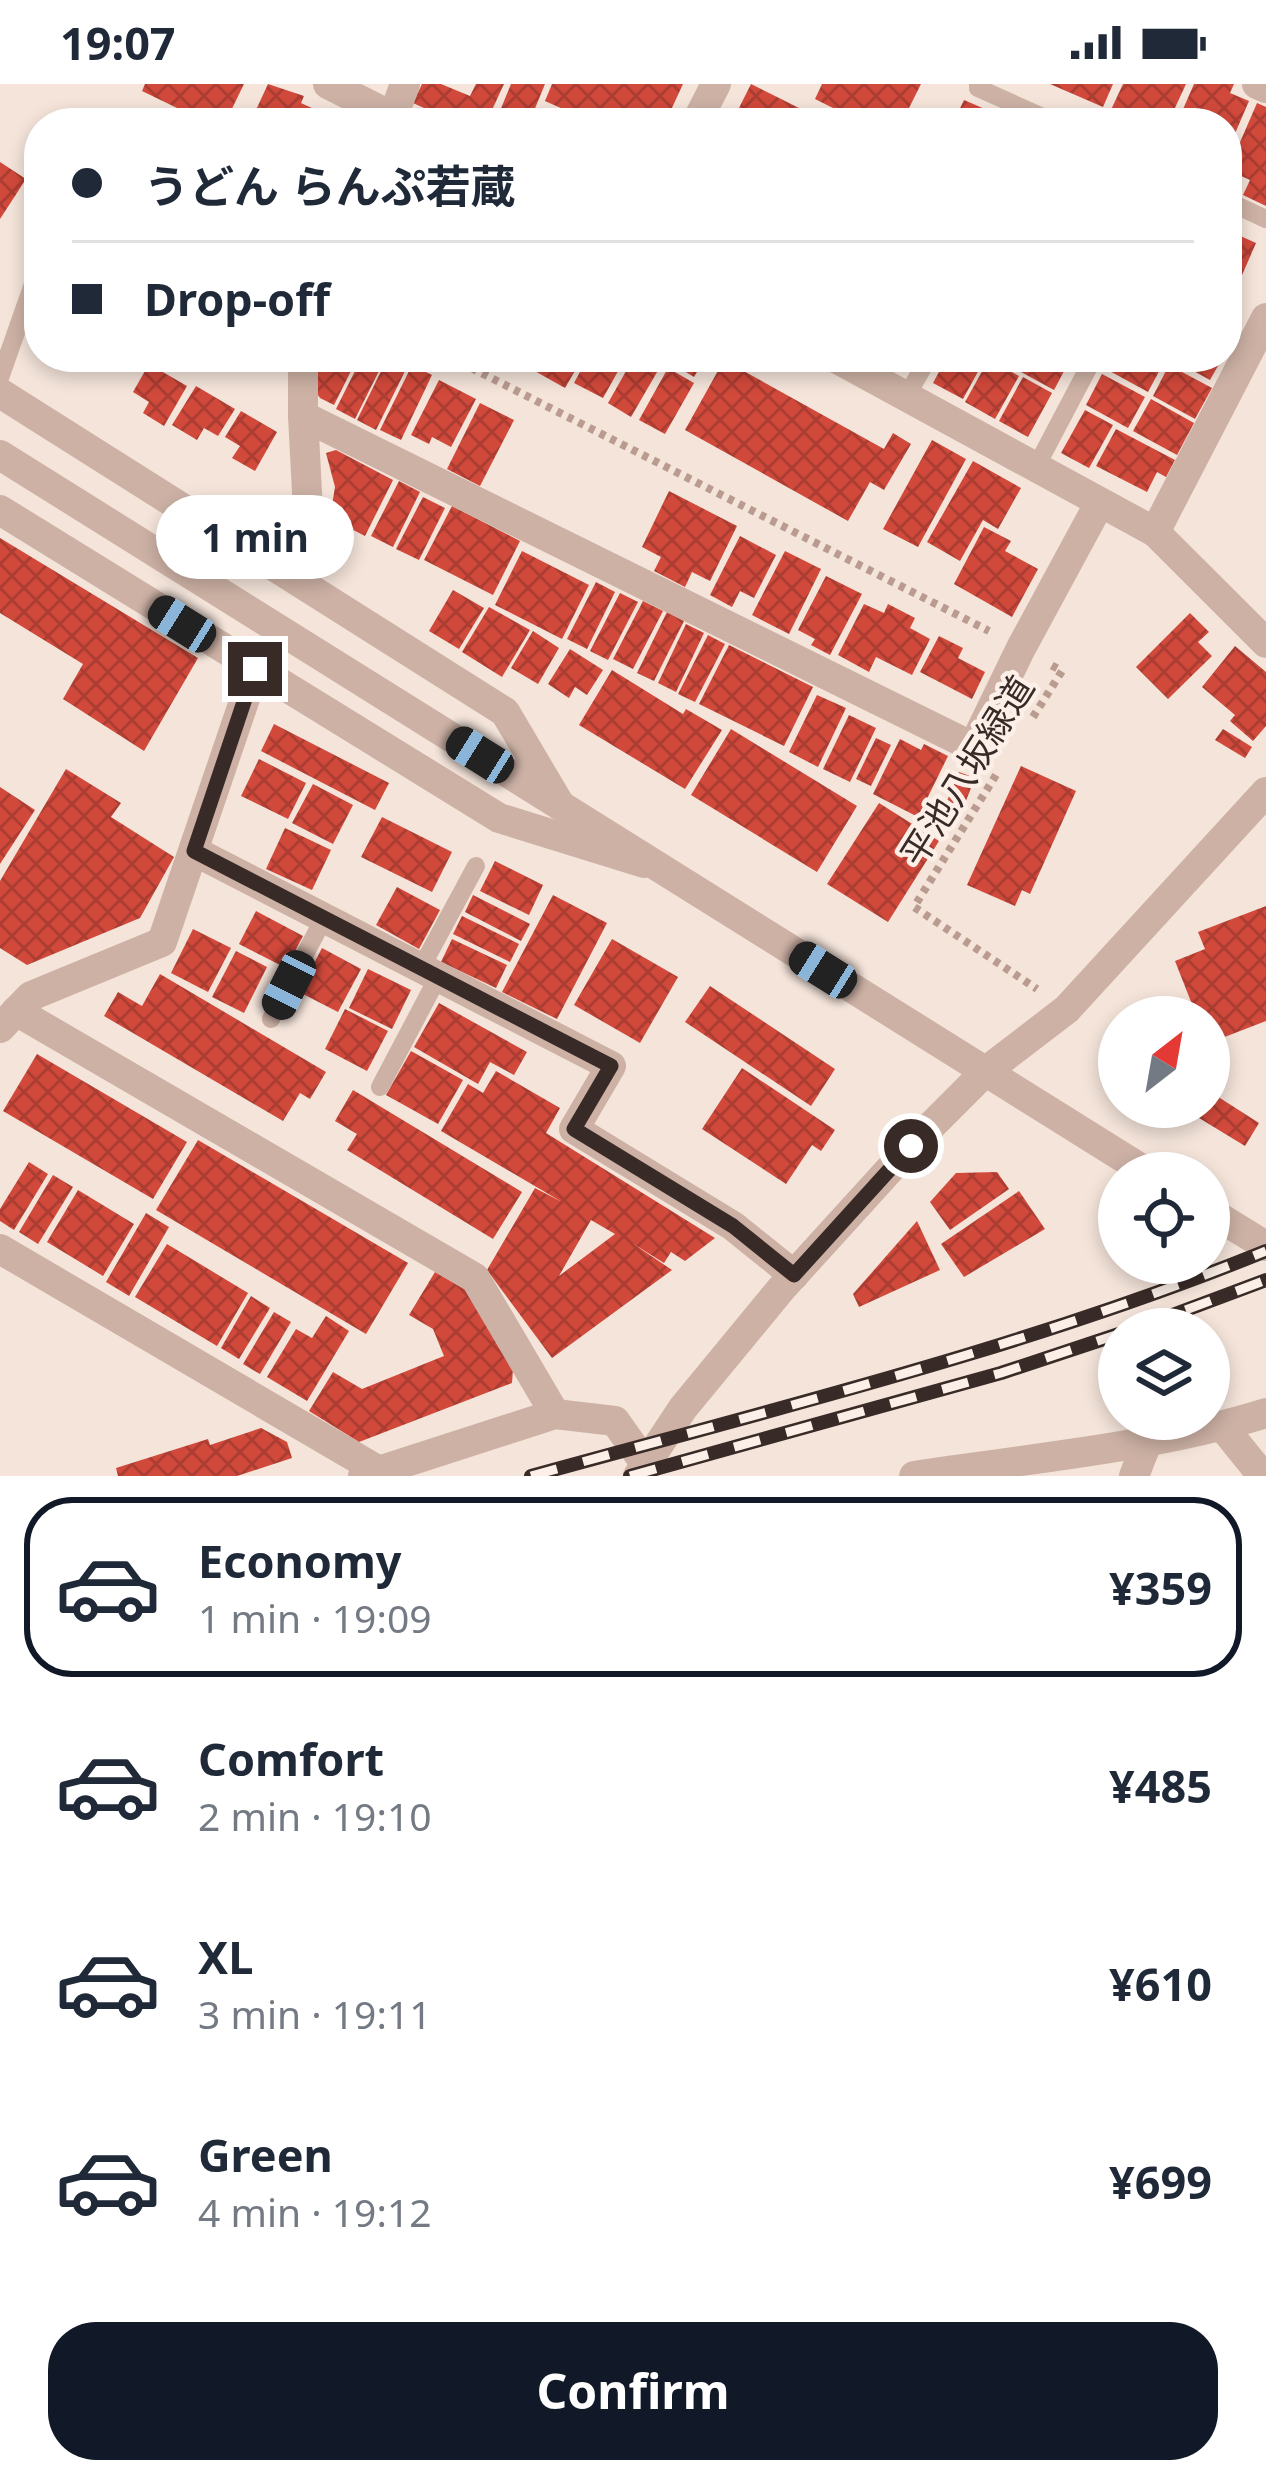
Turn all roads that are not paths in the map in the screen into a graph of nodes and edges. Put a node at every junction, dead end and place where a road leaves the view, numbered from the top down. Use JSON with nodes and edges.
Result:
{"nodes":[{"id":1,"x":328,"y":84,"type":"edge"},
{"id":2,"x":978,"y":84,"type":"edge"},
{"id":3,"x":1257,"y":84,"type":"edge"},
{"id":4,"x":1266,"y":88,"type":"edge"},
{"id":5,"x":375,"y":108,"type":"edge"},
{"id":6,"x":1022,"y":108,"type":"edge"},
{"id":7,"x":24,"y":310,"type":"edge"},
{"id":8,"x":1266,"y":318,"type":"edge"},
{"id":9,"x":1242,"y":364,"type":"edge"},
{"id":10,"x":303,"y":372,"type":"edge"},
{"id":11,"x":861,"y":372,"type":"edge"},
{"id":12,"x":920,"y":372,"type":"edge"},
{"id":13,"x":1086,"y":372,"type":"edge"},
{"id":14,"x":1238,"y":372,"type":"edge"},
{"id":15,"x":0,"y":378,"type":"edge"},
{"id":16,"x":0,"y":393,"type":"edge"},
{"id":17,"x":906,"y":397,"type":"junction"},
{"id":18,"x":303,"y":416,"type":"junction"},
{"id":19,"x":0,"y":455,"type":"edge"},
{"id":20,"x":1035,"y":469,"type":"junction"},
{"id":21,"x":1099,"y":504,"type":"junction"},
{"id":22,"x":0,"y":510,"type":"edge"},
{"id":23,"x":1155,"y":532,"type":"junction"},
{"id":24,"x":281,"y":571,"type":"junction"},
{"id":25,"x":1266,"y":643,"type":"edge"},
{"id":26,"x":255,"y":669,"type":"junction"},
{"id":27,"x":1266,"y":792,"type":"edge"},
{"id":28,"x":560,"y":805,"type":"junction"},
{"id":29,"x":194,"y":851,"type":"junction"},
{"id":30,"x":476,"y":866,"type":"dead end"},
{"id":31,"x":661,"y":868,"type":"junction"},
{"id":32,"x":324,"y":918,"type":"junction"},
{"id":33,"x":430,"y":972,"type":"junction"},
{"id":34,"x":5,"y":1013,"type":"edge"},
{"id":35,"x":272,"y":1019,"type":"dead end"},
{"id":36,"x":985,"y":1072,"type":"junction"},
{"id":37,"x":380,"y":1087,"type":"dead end"},
{"id":38,"x":1114,"y":1152,"type":"edge"},
{"id":39,"x":1230,"y":1224,"type":"edge"},
{"id":40,"x":1266,"y":1246,"type":"edge"},
{"id":41,"x":0,"y":1249,"type":"edge"},
{"id":42,"x":794,"y":1275,"type":"junction"},
{"id":43,"x":1266,"y":1413,"type":"edge"},
{"id":44,"x":555,"y":1414,"type":"junction"},
{"id":45,"x":1230,"y":1424,"type":"edge"},
{"id":46,"x":1230,"y":1435,"type":"edge"},
{"id":47,"x":1148,"y":1440,"type":"joint"},
{"id":48,"x":371,"y":1473,"type":"edge"},
{"id":49,"x":646,"y":1473,"type":"edge"},
{"id":50,"x":1266,"y":1474,"type":"edge"},
{"id":51,"x":914,"y":1476,"type":"edge"},
{"id":52,"x":1134,"y":1476,"type":"edge"}],
"edges":[{"from":1,"to":5,"type":"street"},
{"from":2,"to":6,"type":"lane"},
{"from":3,"to":4,"type":"street"},
{"from":7,"to":15,"type":"lane"},
{"from":8,"to":9,"type":"street"},
{"from":10,"to":18,"type":"street"},
{"from":11,"to":17,"type":"street"},
{"from":12,"to":17,"type":"lane"},
{"from":13,"to":20,"type":"lane"},
{"from":14,"to":23,"type":"street"},
{"from":16,"to":24,"type":"street"},
{"from":17,"to":20,"type":"street"},
{"from":18,"to":21,"type":"street"},
{"from":18,"to":24,"type":"street"},
{"from":19,"to":28,"type":"street"},
{"from":20,"to":21,"type":"street"},
{"from":21,"to":23,"type":"street"},
{"from":22,"to":26,"type":"street"},
{"from":23,"to":25,"type":"street"},
{"from":24,"to":28,"type":"street"},
{"from":26,"to":29,"type":"street"},
{"from":26,"to":31,"type":"street"},
{"from":27,"to":36,"type":"street"},
{"from":28,"to":31,"type":"street"},
{"from":29,"to":32,"type":"street"},
{"from":29,"to":34,"type":"street"},
{"from":30,"to":33,"type":"lane"},
{"from":31,"to":36,"type":"street"},
{"from":32,"to":33,"type":"street"},
{"from":32,"to":35,"type":"lane"},
{"from":33,"to":37,"type":"lane"},
{"from":33,"to":42,"type":"street"},
{"from":34,"to":44,"type":"street"},
{"from":36,"to":38,"type":"street"},
{"from":36,"to":42,"type":"street"},
{"from":39,"to":40,"type":"street"},
{"from":41,"to":48,"type":"street"},
{"from":42,"to":49,"type":"street"},
{"from":43,"to":45,"type":"street"},
{"from":44,"to":48,"type":"street"},
{"from":44,"to":49,"type":"street"},
{"from":46,"to":50,"type":"street"},
{"from":47,"to":51,"type":"street"},
{"from":47,"to":52,"type":"street"}]}
